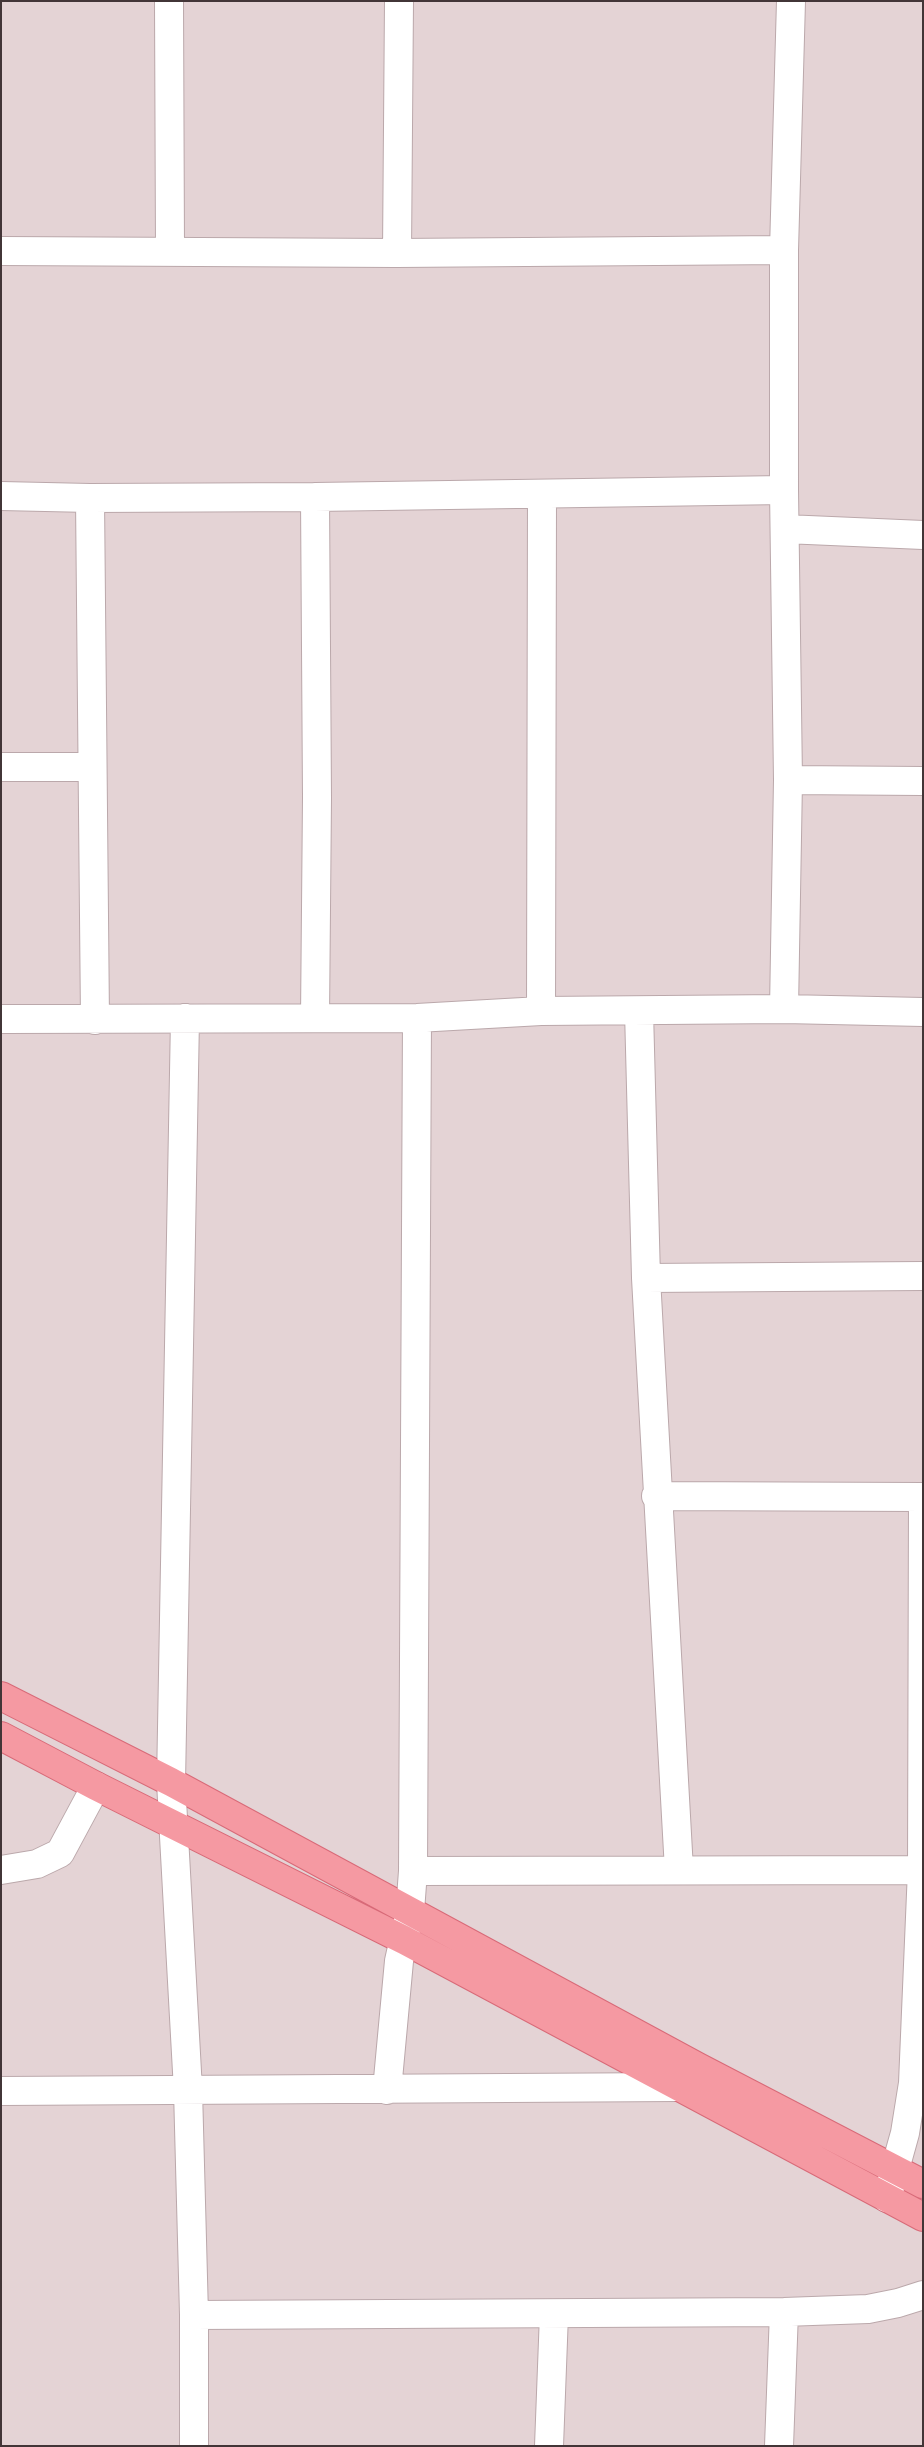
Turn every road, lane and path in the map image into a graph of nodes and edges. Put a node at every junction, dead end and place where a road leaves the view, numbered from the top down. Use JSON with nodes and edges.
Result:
{"nodes":[{"id":1,"x":169,"y":1,"type":"edge"},
{"id":2,"x":398,"y":1,"type":"edge"},
{"id":3,"x":791,"y":1,"type":"edge"},
{"id":4,"x":170,"y":250,"type":"junction"},
{"id":5,"x":784,"y":250,"type":"junction"},
{"id":6,"x":1,"y":251,"type":"edge"},
{"id":7,"x":397,"y":253,"type":"junction"},
{"id":8,"x":784,"y":490,"type":"junction"},
{"id":9,"x":542,"y":494,"type":"junction"},
{"id":10,"x":1,"y":496,"type":"edge"},
{"id":11,"x":315,"y":497,"type":"junction"},
{"id":12,"x":90,"y":498,"type":"junction"},
{"id":13,"x":785,"y":529,"type":"junction"},
{"id":14,"x":923,"y":535,"type":"edge"},
{"id":15,"x":1,"y":767,"type":"edge"},
{"id":16,"x":92,"y":767,"type":"junction"},
{"id":17,"x":788,"y":780,"type":"junction"},
{"id":18,"x":923,"y":781,"type":"edge"},
{"id":19,"x":784,"y":1009,"type":"junction"},
{"id":20,"x":541,"y":1011,"type":"junction"},
{"id":21,"x":640,"y":1011,"type":"junction"},
{"id":22,"x":923,"y":1012,"type":"edge"},
{"id":23,"x":185,"y":1018,"type":"junction"},
{"id":24,"x":315,"y":1018,"type":"junction"},
{"id":25,"x":417,"y":1018,"type":"junction"},
{"id":26,"x":1,"y":1019,"type":"edge"},
{"id":27,"x":95,"y":1020,"type":"junction"},
{"id":28,"x":923,"y":1276,"type":"edge"},
{"id":29,"x":646,"y":1278,"type":"junction"},
{"id":30,"x":656,"y":1496,"type":"junction"},
{"id":31,"x":923,"y":1497,"type":"edge"},
{"id":32,"x":1,"y":1696,"type":"edge"},
{"id":33,"x":1,"y":1736,"type":"edge"},
{"id":34,"x":171,"y":1782,"type":"junction"},
{"id":35,"x":96,"y":1786,"type":"junction"},
{"id":36,"x":173,"y":1824,"type":"junction"},
{"id":37,"x":1,"y":1870,"type":"edge"},
{"id":38,"x":679,"y":1870,"type":"junction"},
{"id":39,"x":922,"y":1870,"type":"edge"},
{"id":40,"x":414,"y":1871,"type":"junction"},
{"id":41,"x":410,"y":1910,"type":"junction"},
{"id":42,"x":404,"y":1940,"type":"junction"},
{"id":43,"x":677,"y":2087,"type":"junction"},
{"id":44,"x":188,"y":2090,"type":"junction"},
{"id":45,"x":387,"y":2090,"type":"junction"},
{"id":46,"x":1,"y":2091,"type":"edge"},
{"id":47,"x":896,"y":2169,"type":"junction"},
{"id":48,"x":923,"y":2184,"type":"edge"},
{"id":49,"x":887,"y":2198,"type":"junction"},
{"id":50,"x":923,"y":2217,"type":"edge"},
{"id":51,"x":923,"y":2295,"type":"edge"},
{"id":52,"x":784,"y":2312,"type":"junction"},
{"id":53,"x":554,"y":2314,"type":"junction"},
{"id":54,"x":194,"y":2315,"type":"junction"},
{"id":55,"x":194,"y":2446,"type":"edge"},
{"id":56,"x":549,"y":2446,"type":"edge"},
{"id":57,"x":779,"y":2446,"type":"edge"}],
"edges":[{"from":1,"to":4,"type":"street"},
{"from":2,"to":7,"type":"street"},
{"from":3,"to":5,"type":"street"},
{"from":4,"to":6,"type":"street"},
{"from":4,"to":7,"type":"street"},
{"from":5,"to":7,"type":"street"},
{"from":5,"to":8,"type":"street"},
{"from":8,"to":9,"type":"street"},
{"from":8,"to":13,"type":"street"},
{"from":9,"to":11,"type":"street"},
{"from":9,"to":20,"type":"street"},
{"from":10,"to":12,"type":"street"},
{"from":11,"to":12,"type":"street"},
{"from":11,"to":24,"type":"street"},
{"from":12,"to":16,"type":"street"},
{"from":13,"to":14,"type":"street"},
{"from":13,"to":17,"type":"street"},
{"from":15,"to":16,"type":"street"},
{"from":16,"to":27,"type":"street"},
{"from":17,"to":18,"type":"street"},
{"from":17,"to":19,"type":"street"},
{"from":19,"to":21,"type":"street"},
{"from":19,"to":22,"type":"street"},
{"from":20,"to":21,"type":"street"},
{"from":20,"to":25,"type":"street"},
{"from":21,"to":29,"type":"street"},
{"from":23,"to":24,"type":"street"},
{"from":23,"to":27,"type":"street"},
{"from":23,"to":34,"type":"street"},
{"from":24,"to":25,"type":"street"},
{"from":25,"to":40,"type":"street"},
{"from":26,"to":27,"type":"street"},
{"from":28,"to":29,"type":"street"},
{"from":29,"to":30,"type":"street"},
{"from":30,"to":31,"type":"street"},
{"from":30,"to":38,"type":"street"},
{"from":31,"to":39,"type":"street"},
{"from":32,"to":34,"type":"main road"},
{"from":33,"to":35,"type":"main road"},
{"from":34,"to":36,"type":"street"},
{"from":34,"to":41,"type":"main road"},
{"from":35,"to":36,"type":"main road"},
{"from":35,"to":37,"type":"street"},
{"from":36,"to":42,"type":"main road"},
{"from":36,"to":44,"type":"street"},
{"from":38,"to":39,"type":"street"},
{"from":38,"to":40,"type":"street"},
{"from":39,"to":47,"type":"street"},
{"from":40,"to":41,"type":"street"},
{"from":41,"to":42,"type":"street"},
{"from":41,"to":47,"type":"main road"},
{"from":42,"to":43,"type":"main road"},
{"from":42,"to":45,"type":"street"},
{"from":43,"to":45,"type":"street"},
{"from":43,"to":49,"type":"main road"},
{"from":44,"to":45,"type":"street"},
{"from":44,"to":46,"type":"street"},
{"from":44,"to":54,"type":"street"},
{"from":47,"to":48,"type":"main road"},
{"from":47,"to":49,"type":"street"},
{"from":49,"to":50,"type":"main road"},
{"from":51,"to":52,"type":"street"},
{"from":52,"to":53,"type":"street"},
{"from":52,"to":57,"type":"street"},
{"from":53,"to":54,"type":"street"},
{"from":53,"to":56,"type":"street"},
{"from":54,"to":55,"type":"street"}]}
